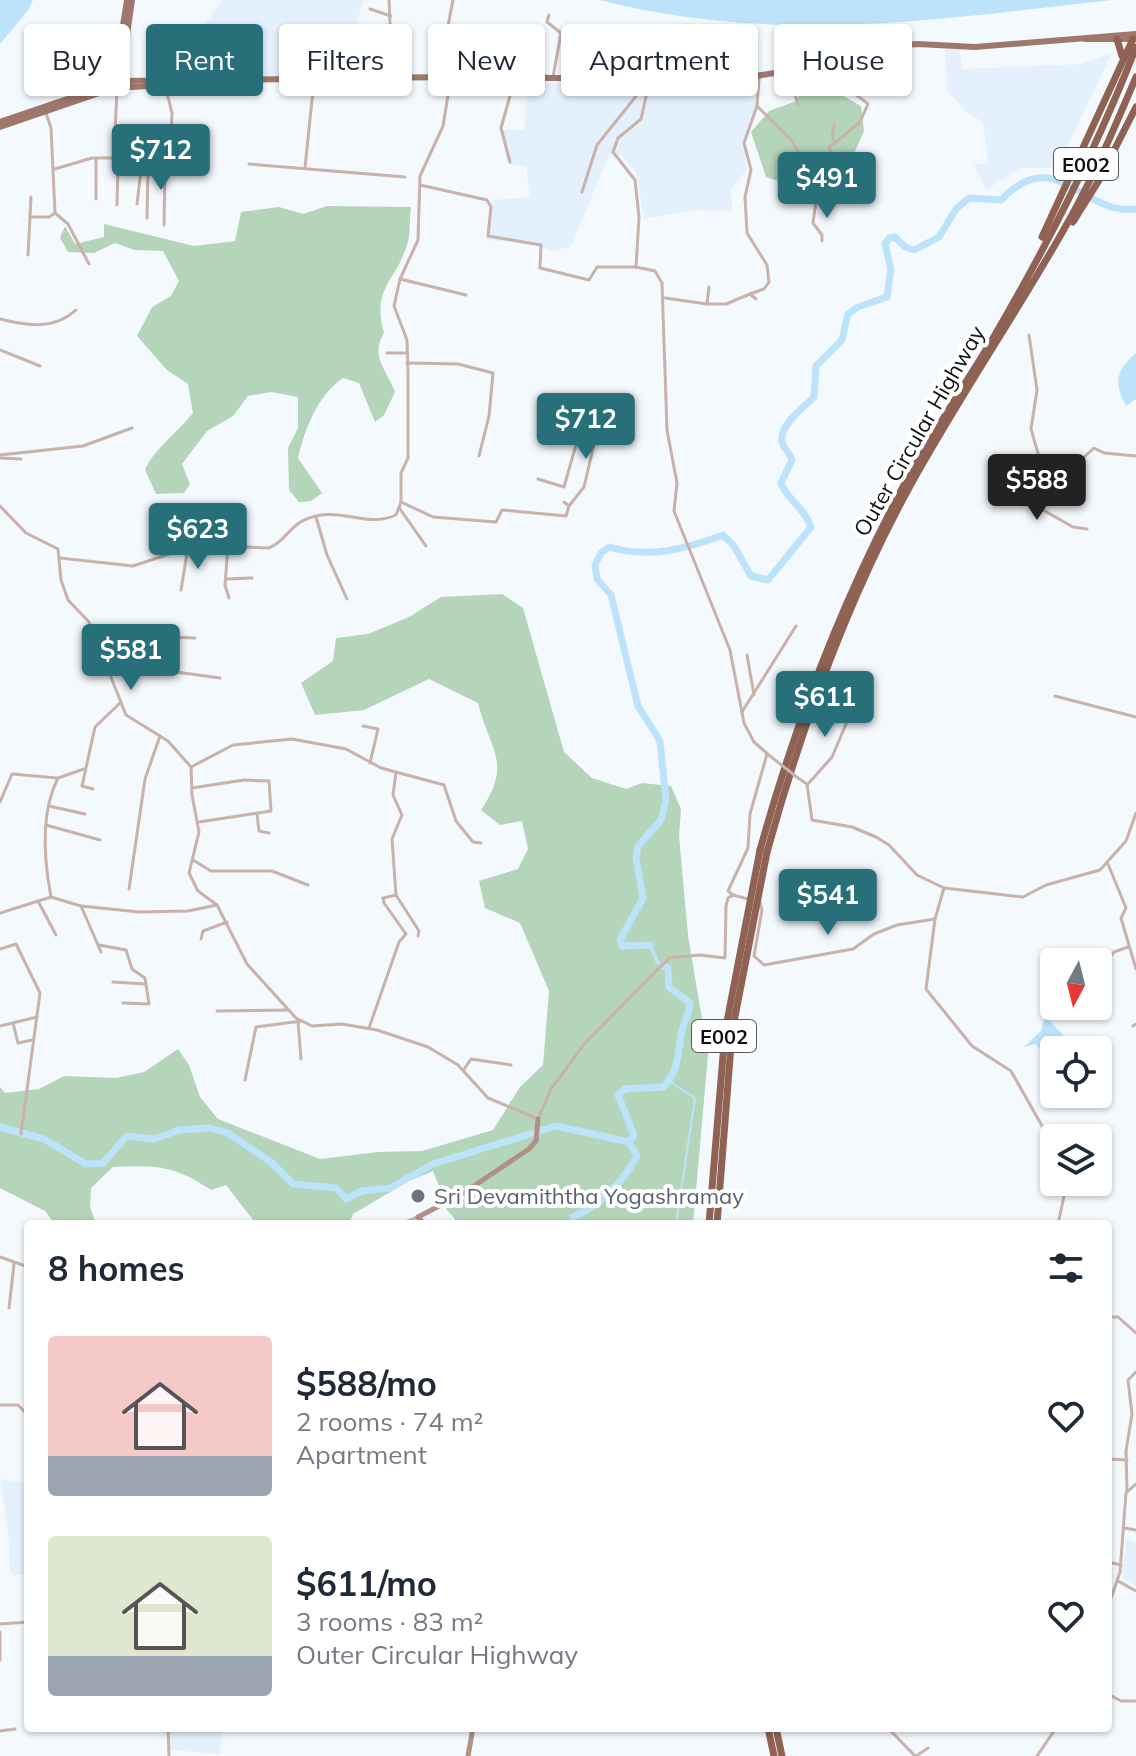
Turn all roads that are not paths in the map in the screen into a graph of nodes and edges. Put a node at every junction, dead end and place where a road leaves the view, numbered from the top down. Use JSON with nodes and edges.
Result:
{"nodes":[{"id":1,"x":130,"y":0,"type":"edge"},
{"id":2,"x":389,"y":0,"type":"edge"},
{"id":3,"x":453,"y":0,"type":"edge"},
{"id":4,"x":370,"y":9,"type":"dead end"},
{"id":5,"x":549,"y":15,"type":"dead end"},
{"id":6,"x":391,"y":16,"type":"junction"},
{"id":7,"x":126,"y":24,"type":"edge"},
{"id":8,"x":391,"y":24,"type":"edge"},
{"id":9,"x":448,"y":24,"type":"edge"},
{"id":10,"x":1070,"y":38,"type":"junction"},
{"id":11,"x":1135,"y":38,"type":"edge"},
{"id":12,"x":1117,"y":39,"type":"junction"},
{"id":13,"x":912,"y":44,"type":"edge"},
{"id":14,"x":1122,"y":58,"type":"junction"},
{"id":15,"x":774,"y":74,"type":"edge"},
{"id":16,"x":545,"y":77,"type":"edge"},
{"id":17,"x":553,"y":77,"type":"junction"},
{"id":18,"x":561,"y":77,"type":"edge"},
{"id":19,"x":1136,"y":77,"type":"edge"},
{"id":20,"x":759,"y":78,"type":"joint"},
{"id":21,"x":87,"y":96,"type":"edge"},
{"id":22,"x":116,"y":96,"type":"edge"},
{"id":23,"x":168,"y":96,"type":"edge"},
{"id":24,"x":312,"y":96,"type":"edge"},
{"id":25,"x":446,"y":96,"type":"edge"},
{"id":26,"x":510,"y":96,"type":"edge"},
{"id":27,"x":636,"y":96,"type":"edge"},
{"id":28,"x":644,"y":96,"type":"edge"},
{"id":29,"x":795,"y":96,"type":"edge"},
{"id":30,"x":858,"y":96,"type":"edge"},
{"id":31,"x":798,"y":104,"type":"dead end"},
{"id":32,"x":757,"y":106,"type":"junction"},
{"id":33,"x":1136,"y":107,"type":"edge"},
{"id":34,"x":46,"y":111,"type":"junction"},
{"id":35,"x":0,"y":125,"type":"edge"},
{"id":36,"x":834,"y":125,"type":"dead end"},
{"id":37,"x":171,"y":135,"type":"dead end"},
{"id":38,"x":835,"y":143,"type":"junction"},
{"id":39,"x":96,"y":159,"type":"junction"},
{"id":40,"x":113,"y":159,"type":"junction"},
{"id":41,"x":510,"y":162,"type":"dead end"},
{"id":42,"x":118,"y":164,"type":"junction"},
{"id":43,"x":249,"y":164,"type":"dead end"},
{"id":44,"x":834,"y":164,"type":"junction"},
{"id":45,"x":138,"y":165,"type":"junction"},
{"id":46,"x":148,"y":166,"type":"junction"},
{"id":47,"x":165,"y":168,"type":"junction"},
{"id":48,"x":305,"y":169,"type":"junction"},
{"id":49,"x":55,"y":170,"type":"junction"},
{"id":50,"x":189,"y":172,"type":"dead end"},
{"id":51,"x":809,"y":172,"type":"junction"},
{"id":52,"x":405,"y":177,"type":"dead end"},
{"id":53,"x":839,"y":179,"type":"dead end"},
{"id":54,"x":419,"y":184,"type":"junction"},
{"id":55,"x":582,"y":192,"type":"dead end"},
{"id":56,"x":817,"y":194,"type":"junction"},
{"id":57,"x":31,"y":197,"type":"dead end"},
{"id":58,"x":96,"y":199,"type":"dead end"},
{"id":59,"x":805,"y":199,"type":"dead end"},
{"id":60,"x":137,"y":204,"type":"dead end"},
{"id":61,"x":117,"y":205,"type":"dead end"},
{"id":62,"x":55,"y":213,"type":"junction"},
{"id":63,"x":31,"y":217,"type":"junction"},
{"id":64,"x":147,"y":218,"type":"dead end"},
{"id":65,"x":164,"y":225,"type":"dead end"},
{"id":66,"x":822,"y":241,"type":"dead end"},
{"id":67,"x":28,"y":255,"type":"dead end"},
{"id":68,"x":89,"y":264,"type":"dead end"},
{"id":69,"x":636,"y":267,"type":"junction"},
{"id":70,"x":1030,"y":278,"type":"junction"},
{"id":71,"x":400,"y":279,"type":"junction"},
{"id":72,"x":709,"y":287,"type":"dead end"},
{"id":73,"x":750,"y":294,"type":"junction"},
{"id":74,"x":466,"y":295,"type":"dead end"},
{"id":75,"x":665,"y":298,"type":"junction"},
{"id":76,"x":756,"y":299,"type":"dead end"},
{"id":77,"x":707,"y":304,"type":"junction"},
{"id":78,"x":76,"y":310,"type":"dead end"},
{"id":79,"x":0,"y":319,"type":"edge"},
{"id":80,"x":1029,"y":335,"type":"dead end"},
{"id":81,"x":0,"y":350,"type":"edge"},
{"id":82,"x":387,"y":353,"type":"dead end"},
{"id":83,"x":407,"y":353,"type":"junction"},
{"id":84,"x":407,"y":363,"type":"junction"},
{"id":85,"x":40,"y":366,"type":"dead end"},
{"id":86,"x":581,"y":427,"type":"dead end"},
{"id":87,"x":132,"y":428,"type":"dead end"},
{"id":88,"x":594,"y":444,"type":"dead end"},
{"id":89,"x":0,"y":456,"type":"edge"},
{"id":90,"x":479,"y":456,"type":"dead end"},
{"id":91,"x":1136,"y":456,"type":"edge"},
{"id":92,"x":21,"y":459,"type":"dead end"},
{"id":93,"x":1043,"y":471,"type":"junction"},
{"id":94,"x":538,"y":479,"type":"dead end"},
{"id":95,"x":401,"y":502,"type":"junction"},
{"id":96,"x":564,"y":502,"type":"dead end"},
{"id":97,"x":0,"y":506,"type":"edge"},
{"id":98,"x":569,"y":506,"type":"junction"},
{"id":99,"x":5,"y":509,"type":"junction"},
{"id":100,"x":400,"y":509,"type":"junction"},
{"id":101,"x":0,"y":513,"type":"edge"},
{"id":102,"x":316,"y":517,"type":"junction"},
{"id":103,"x":1087,"y":529,"type":"dead end"},
{"id":104,"x":228,"y":545,"type":"junction"},
{"id":105,"x":426,"y":546,"type":"dead end"},
{"id":106,"x":188,"y":547,"type":"junction"},
{"id":107,"x":60,"y":558,"type":"junction"},
{"id":108,"x":252,"y":578,"type":"dead end"},
{"id":109,"x":226,"y":579,"type":"junction"},
{"id":110,"x":181,"y":590,"type":"dead end"},
{"id":111,"x":229,"y":598,"type":"dead end"},
{"id":112,"x":347,"y":599,"type":"dead end"},
{"id":113,"x":796,"y":626,"type":"dead end"},
{"id":114,"x":195,"y":638,"type":"dead end"},
{"id":115,"x":103,"y":654,"type":"junction"},
{"id":116,"x":149,"y":654,"type":"junction"},
{"id":117,"x":747,"y":655,"type":"dead end"},
{"id":118,"x":220,"y":678,"type":"dead end"},
{"id":119,"x":754,"y":695,"type":"junction"},
{"id":120,"x":853,"y":696,"type":"dead end"},
{"id":121,"x":1055,"y":696,"type":"dead end"},
{"id":122,"x":120,"y":703,"type":"junction"},
{"id":123,"x":742,"y":712,"type":"junction"},
{"id":124,"x":1136,"y":717,"type":"edge"},
{"id":125,"x":363,"y":726,"type":"dead end"},
{"id":126,"x":161,"y":735,"type":"junction"},
{"id":127,"x":768,"y":755,"type":"junction"},
{"id":128,"x":370,"y":763,"type":"junction"},
{"id":129,"x":191,"y":767,"type":"junction"},
{"id":130,"x":84,"y":769,"type":"junction"},
{"id":131,"x":396,"y":772,"type":"junction"},
{"id":132,"x":58,"y":778,"type":"junction"},
{"id":133,"x":807,"y":784,"type":"junction"},
{"id":134,"x":192,"y":788,"type":"junction"},
{"id":135,"x":93,"y":789,"type":"dead end"},
{"id":136,"x":0,"y":802,"type":"edge"},
{"id":137,"x":49,"y":806,"type":"junction"},
{"id":138,"x":1136,"y":813,"type":"edge"},
{"id":139,"x":85,"y":814,"type":"dead end"},
{"id":140,"x":257,"y":814,"type":"junction"},
{"id":141,"x":199,"y":822,"type":"junction"},
{"id":142,"x":46,"y":825,"type":"junction"},
{"id":143,"x":269,"y":833,"type":"dead end"},
{"id":144,"x":100,"y":840,"type":"dead end"},
{"id":145,"x":481,"y":843,"type":"dead end"},
{"id":146,"x":764,"y":851,"type":"junction"},
{"id":147,"x":193,"y":860,"type":"junction"},
{"id":148,"x":1108,"y":864,"type":"junction"},
{"id":149,"x":308,"y":885,"type":"dead end"},
{"id":150,"x":944,"y":888,"type":"junction"},
{"id":151,"x":129,"y":889,"type":"dead end"},
{"id":152,"x":396,"y":895,"type":"junction"},
{"id":153,"x":733,"y":895,"type":"junction"},
{"id":154,"x":51,"y":897,"type":"junction"},
{"id":155,"x":38,"y":901,"type":"junction"},
{"id":156,"x":217,"y":905,"type":"junction"},
{"id":157,"x":81,"y":906,"type":"junction"},
{"id":158,"x":0,"y":913,"type":"edge"},
{"id":159,"x":935,"y":919,"type":"junction"},
{"id":160,"x":227,"y":922,"type":"junction"},
{"id":161,"x":56,"y":935,"type":"dead end"},
{"id":162,"x":418,"y":936,"type":"dead end"},
{"id":163,"x":201,"y":939,"type":"dead end"},
{"id":164,"x":99,"y":945,"type":"junction"},
{"id":165,"x":1128,"y":947,"type":"junction"},
{"id":166,"x":0,"y":949,"type":"edge"},
{"id":167,"x":101,"y":952,"type":"dead end"},
{"id":168,"x":1112,"y":954,"type":"edge"},
{"id":169,"x":1136,"y":969,"type":"edge"},
{"id":170,"x":113,"y":982,"type":"dead end"},
{"id":171,"x":146,"y":984,"type":"junction"},
{"id":172,"x":123,"y":1003,"type":"dead end"},
{"id":173,"x":287,"y":1010,"type":"junction"},
{"id":174,"x":217,"y":1011,"type":"dead end"},
{"id":175,"x":37,"y":1017,"type":"junction"},
{"id":176,"x":300,"y":1022,"type":"junction"},
{"id":177,"x":13,"y":1023,"type":"junction"},
{"id":178,"x":0,"y":1026,"type":"edge"},
{"id":179,"x":369,"y":1028,"type":"junction"},
{"id":180,"x":32,"y":1040,"type":"junction"},
{"id":181,"x":301,"y":1059,"type":"dead end"},
{"id":182,"x":511,"y":1065,"type":"dead end"},
{"id":183,"x":463,"y":1071,"type":"junction"},
{"id":184,"x":245,"y":1080,"type":"dead end"},
{"id":185,"x":538,"y":1121,"type":"junction"},
{"id":186,"x":1041,"y":1124,"type":"edge"},
{"id":187,"x":21,"y":1134,"type":"dead end"},
{"id":188,"x":1064,"y":1196,"type":"edge"},
{"id":189,"x":418,"y":1217,"type":"junction"},
{"id":190,"x":410,"y":1220,"type":"edge"},
{"id":191,"x":421,"y":1220,"type":"edge"},
{"id":192,"x":709,"y":1220,"type":"edge"},
{"id":193,"x":717,"y":1220,"type":"edge"},
{"id":194,"x":1059,"y":1220,"type":"edge"},
{"id":195,"x":0,"y":1257,"type":"edge"},
{"id":196,"x":14,"y":1264,"type":"junction"},
{"id":197,"x":24,"y":1266,"type":"edge"},
{"id":198,"x":9,"y":1308,"type":"dead end"},
{"id":199,"x":1112,"y":1317,"type":"edge"},
{"id":200,"x":1136,"y":1333,"type":"edge"},
{"id":201,"x":1136,"y":1372,"type":"edge"},
{"id":202,"x":0,"y":1405,"type":"edge"},
{"id":203,"x":24,"y":1411,"type":"edge"},
{"id":204,"x":1112,"y":1459,"type":"edge"},
{"id":205,"x":1127,"y":1460,"type":"junction"},
{"id":206,"x":1136,"y":1484,"type":"edge"},
{"id":207,"x":1127,"y":1491,"type":"junction"},
{"id":208,"x":1123,"y":1528,"type":"junction"},
{"id":209,"x":1136,"y":1530,"type":"edge"},
{"id":210,"x":1112,"y":1563,"type":"edge"},
{"id":211,"x":1121,"y":1565,"type":"junction"},
{"id":212,"x":1118,"y":1580,"type":"junction"},
{"id":213,"x":1136,"y":1591,"type":"edge"},
{"id":214,"x":1112,"y":1596,"type":"edge"},
{"id":215,"x":24,"y":1622,"type":"edge"},
{"id":216,"x":0,"y":1624,"type":"edge"},
{"id":217,"x":0,"y":1632,"type":"edge"},
{"id":218,"x":0,"y":1660,"type":"edge"},
{"id":219,"x":1112,"y":1696,"type":"edge"},
{"id":220,"x":1136,"y":1701,"type":"edge"},
{"id":221,"x":15,"y":1729,"type":"dead end"},
{"id":222,"x":0,"y":1731,"type":"edge"},
{"id":223,"x":168,"y":1732,"type":"edge"},
{"id":224,"x":472,"y":1732,"type":"edge"},
{"id":225,"x":769,"y":1732,"type":"edge"},
{"id":226,"x":777,"y":1732,"type":"edge"},
{"id":227,"x":892,"y":1732,"type":"edge"},
{"id":228,"x":1053,"y":1732,"type":"edge"},
{"id":229,"x":928,"y":1748,"type":"dead end"},
{"id":230,"x":169,"y":1756,"type":"edge"},
{"id":231,"x":468,"y":1756,"type":"edge"},
{"id":232,"x":774,"y":1756,"type":"edge"},
{"id":233,"x":782,"y":1756,"type":"edge"},
{"id":234,"x":915,"y":1756,"type":"edge"},
{"id":235,"x":1037,"y":1756,"type":"edge"}],
"edges":[{"from":1,"to":7,"type":"main road"},
{"from":2,"to":6,"type":"street"},
{"from":3,"to":9,"type":"street"},
{"from":4,"to":6,"type":"street"},
{"from":5,"to":17,"type":"street"},
{"from":6,"to":8,"type":"street"},
{"from":10,"to":11,"type":"main road"},
{"from":10,"to":12,"type":"main road"},
{"from":10,"to":13,"type":"main road"},
{"from":11,"to":12,"type":"main road"},
{"from":11,"to":14,"type":"highway"},
{"from":11,"to":70,"type":"highway","name":"Outer Circular Highway","number":"E002"},
{"from":12,"to":14,"type":"highway"},
{"from":14,"to":70,"type":"highway"},
{"from":15,"to":20,"type":"main road"},
{"from":16,"to":17,"type":"main road"},
{"from":17,"to":18,"type":"main road"},
{"from":19,"to":70,"type":"highway","name":"Outer Circular Highway","number":"E002"},
{"from":20,"to":32,"type":"street"},
{"from":21,"to":34,"type":"main road"},
{"from":22,"to":40,"type":"street"},
{"from":23,"to":37,"type":"street"},
{"from":24,"to":48,"type":"street"},
{"from":25,"to":54,"type":"street"},
{"from":26,"to":41,"type":"street"},
{"from":27,"to":55,"type":"street"},
{"from":28,"to":69,"type":"street"},
{"from":29,"to":31,"type":"street"},
{"from":30,"to":38,"type":"street"},
{"from":32,"to":51,"type":"street"},
{"from":32,"to":73,"type":"street"},
{"from":33,"to":70,"type":"highway"},
{"from":34,"to":35,"type":"main road"},
{"from":34,"to":49,"type":"street"},
{"from":36,"to":38,"type":"street"},
{"from":38,"to":44,"type":"street"},
{"from":39,"to":40,"type":"street"},
{"from":39,"to":49,"type":"street"},
{"from":39,"to":58,"type":"street"},
{"from":40,"to":42,"type":"street"},
{"from":42,"to":45,"type":"street"},
{"from":42,"to":61,"type":"street"},
{"from":43,"to":48,"type":"street"},
{"from":44,"to":51,"type":"street"},
{"from":44,"to":53,"type":"street"},
{"from":45,"to":46,"type":"street"},
{"from":45,"to":60,"type":"street"},
{"from":46,"to":47,"type":"street"},
{"from":46,"to":64,"type":"street"},
{"from":47,"to":50,"type":"street"},
{"from":47,"to":65,"type":"street"},
{"from":48,"to":52,"type":"street"},
{"from":49,"to":62,"type":"street"},
{"from":51,"to":56,"type":"street"},
{"from":54,"to":69,"type":"street"},
{"from":54,"to":71,"type":"street"},
{"from":56,"to":59,"type":"street"},
{"from":56,"to":66,"type":"street"},
{"from":57,"to":63,"type":"street"},
{"from":62,"to":63,"type":"street"},
{"from":62,"to":68,"type":"street"},
{"from":63,"to":67,"type":"street"},
{"from":69,"to":75,"type":"street"},
{"from":70,"to":146,"type":"highway","name":"Outer Circular Highway","number":"E002"},
{"from":71,"to":74,"type":"street"},
{"from":71,"to":83,"type":"street"},
{"from":72,"to":77,"type":"street"},
{"from":73,"to":76,"type":"street"},
{"from":73,"to":77,"type":"street"},
{"from":75,"to":77,"type":"street"},
{"from":75,"to":123,"type":"street"},
{"from":78,"to":79,"type":"street"},
{"from":80,"to":93,"type":"street"},
{"from":81,"to":85,"type":"street"},
{"from":82,"to":83,"type":"street"},
{"from":83,"to":84,"type":"street"},
{"from":84,"to":90,"type":"street"},
{"from":84,"to":95,"type":"street"},
{"from":86,"to":94,"type":"street"},
{"from":87,"to":89,"type":"street"},
{"from":88,"to":98,"type":"street"},
{"from":89,"to":92,"type":"street"},
{"from":91,"to":93,"type":"street"},
{"from":93,"to":103,"type":"street"},
{"from":95,"to":98,"type":"street"},
{"from":95,"to":100,"type":"street"},
{"from":96,"to":98,"type":"street"},
{"from":97,"to":99,"type":"street"},
{"from":99,"to":101,"type":"street"},
{"from":99,"to":107,"type":"street"},
{"from":100,"to":102,"type":"street"},
{"from":100,"to":105,"type":"street"},
{"from":102,"to":104,"type":"street"},
{"from":102,"to":112,"type":"street"},
{"from":104,"to":106,"type":"street"},
{"from":104,"to":109,"type":"street"},
{"from":106,"to":107,"type":"street"},
{"from":106,"to":110,"type":"street"},
{"from":107,"to":115,"type":"street"},
{"from":108,"to":109,"type":"street"},
{"from":109,"to":111,"type":"street"},
{"from":113,"to":119,"type":"street"},
{"from":114,"to":116,"type":"street"},
{"from":115,"to":116,"type":"street"},
{"from":115,"to":122,"type":"street"},
{"from":116,"to":118,"type":"street"},
{"from":117,"to":119,"type":"street"},
{"from":119,"to":123,"type":"street"},
{"from":120,"to":133,"type":"street"},
{"from":121,"to":124,"type":"street"},
{"from":122,"to":126,"type":"street"},
{"from":122,"to":130,"type":"street"},
{"from":123,"to":127,"type":"street"},
{"from":125,"to":128,"type":"street"},
{"from":126,"to":129,"type":"street"},
{"from":126,"to":151,"type":"street"},
{"from":127,"to":133,"type":"street","bridge":true},
{"from":127,"to":153,"type":"street"},
{"from":128,"to":129,"type":"street"},
{"from":128,"to":131,"type":"street"},
{"from":129,"to":134,"type":"street"},
{"from":130,"to":132,"type":"street"},
{"from":130,"to":135,"type":"street"},
{"from":131,"to":145,"type":"street"},
{"from":131,"to":152,"type":"street"},
{"from":132,"to":136,"type":"street"},
{"from":132,"to":137,"type":"street"},
{"from":133,"to":150,"type":"street"},
{"from":134,"to":140,"type":"street"},
{"from":134,"to":141,"type":"street"},
{"from":137,"to":139,"type":"street"},
{"from":137,"to":142,"type":"street"},
{"from":138,"to":148,"type":"street"},
{"from":140,"to":141,"type":"street"},
{"from":140,"to":143,"type":"street"},
{"from":141,"to":147,"type":"street"},
{"from":142,"to":144,"type":"street"},
{"from":142,"to":154,"type":"street"},
{"from":146,"to":192,"type":"highway","name":"Outer Circular Highway","number":"E002","bridge":true},
{"from":146,"to":193,"type":"highway","name":"Outer Circular Highway","number":"E002","bridge":true},
{"from":147,"to":149,"type":"street"},
{"from":147,"to":156,"type":"street"},
{"from":148,"to":150,"type":"street"},
{"from":148,"to":165,"type":"street"},
{"from":150,"to":159,"type":"street"},
{"from":152,"to":162,"type":"street"},
{"from":152,"to":179,"type":"street"},
{"from":153,"to":159,"type":"street"},
{"from":153,"to":185,"type":"street"},
{"from":154,"to":155,"type":"street"},
{"from":154,"to":157,"type":"street"},
{"from":155,"to":158,"type":"street"},
{"from":155,"to":161,"type":"street"},
{"from":156,"to":157,"type":"street"},
{"from":156,"to":160,"type":"street"},
{"from":157,"to":164,"type":"street"},
{"from":159,"to":186,"type":"street"},
{"from":160,"to":163,"type":"street"},
{"from":160,"to":173,"type":"street"},
{"from":164,"to":167,"type":"street"},
{"from":164,"to":171,"type":"street"},
{"from":165,"to":168,"type":"street"},
{"from":165,"to":169,"type":"street"},
{"from":166,"to":175,"type":"street"},
{"from":170,"to":171,"type":"street"},
{"from":171,"to":172,"type":"street"},
{"from":173,"to":174,"type":"street"},
{"from":173,"to":176,"type":"street"},
{"from":175,"to":177,"type":"street"},
{"from":175,"to":180,"type":"street"},
{"from":176,"to":179,"type":"street"},
{"from":176,"to":181,"type":"street"},
{"from":176,"to":184,"type":"street"},
{"from":177,"to":178,"type":"street"},
{"from":177,"to":180,"type":"street"},
{"from":179,"to":183,"type":"street"},
{"from":180,"to":187,"type":"street"},
{"from":182,"to":183,"type":"street"},
{"from":183,"to":185,"type":"street"},
{"from":185,"to":189,"type":"street"},
{"from":188,"to":194,"type":"street"},
{"from":189,"to":190,"type":"street"},
{"from":189,"to":191,"type":"street"},
{"from":195,"to":196,"type":"street"},
{"from":196,"to":197,"type":"street"},
{"from":196,"to":198,"type":"street"},
{"from":199,"to":200,"type":"street"},
{"from":201,"to":205,"type":"street"},
{"from":202,"to":203,"type":"street"},
{"from":204,"to":205,"type":"street"},
{"from":205,"to":207,"type":"street"},
{"from":206,"to":207,"type":"street"},
{"from":207,"to":208,"type":"street"},
{"from":208,"to":209,"type":"street"},
{"from":208,"to":211,"type":"street"},
{"from":210,"to":211,"type":"street"},
{"from":211,"to":212,"type":"street"},
{"from":212,"to":213,"type":"street"},
{"from":212,"to":214,"type":"street"},
{"from":215,"to":216,"type":"street"},
{"from":217,"to":218,"type":"street"},
{"from":219,"to":220,"type":"street"},
{"from":221,"to":222,"type":"street"},
{"from":223,"to":230,"type":"street"},
{"from":224,"to":231,"type":"street"},
{"from":225,"to":232,"type":"highway"},
{"from":226,"to":233,"type":"highway"},
{"from":227,"to":234,"type":"street"},
{"from":228,"to":235,"type":"street"},
{"from":229,"to":234,"type":"street"}]}
